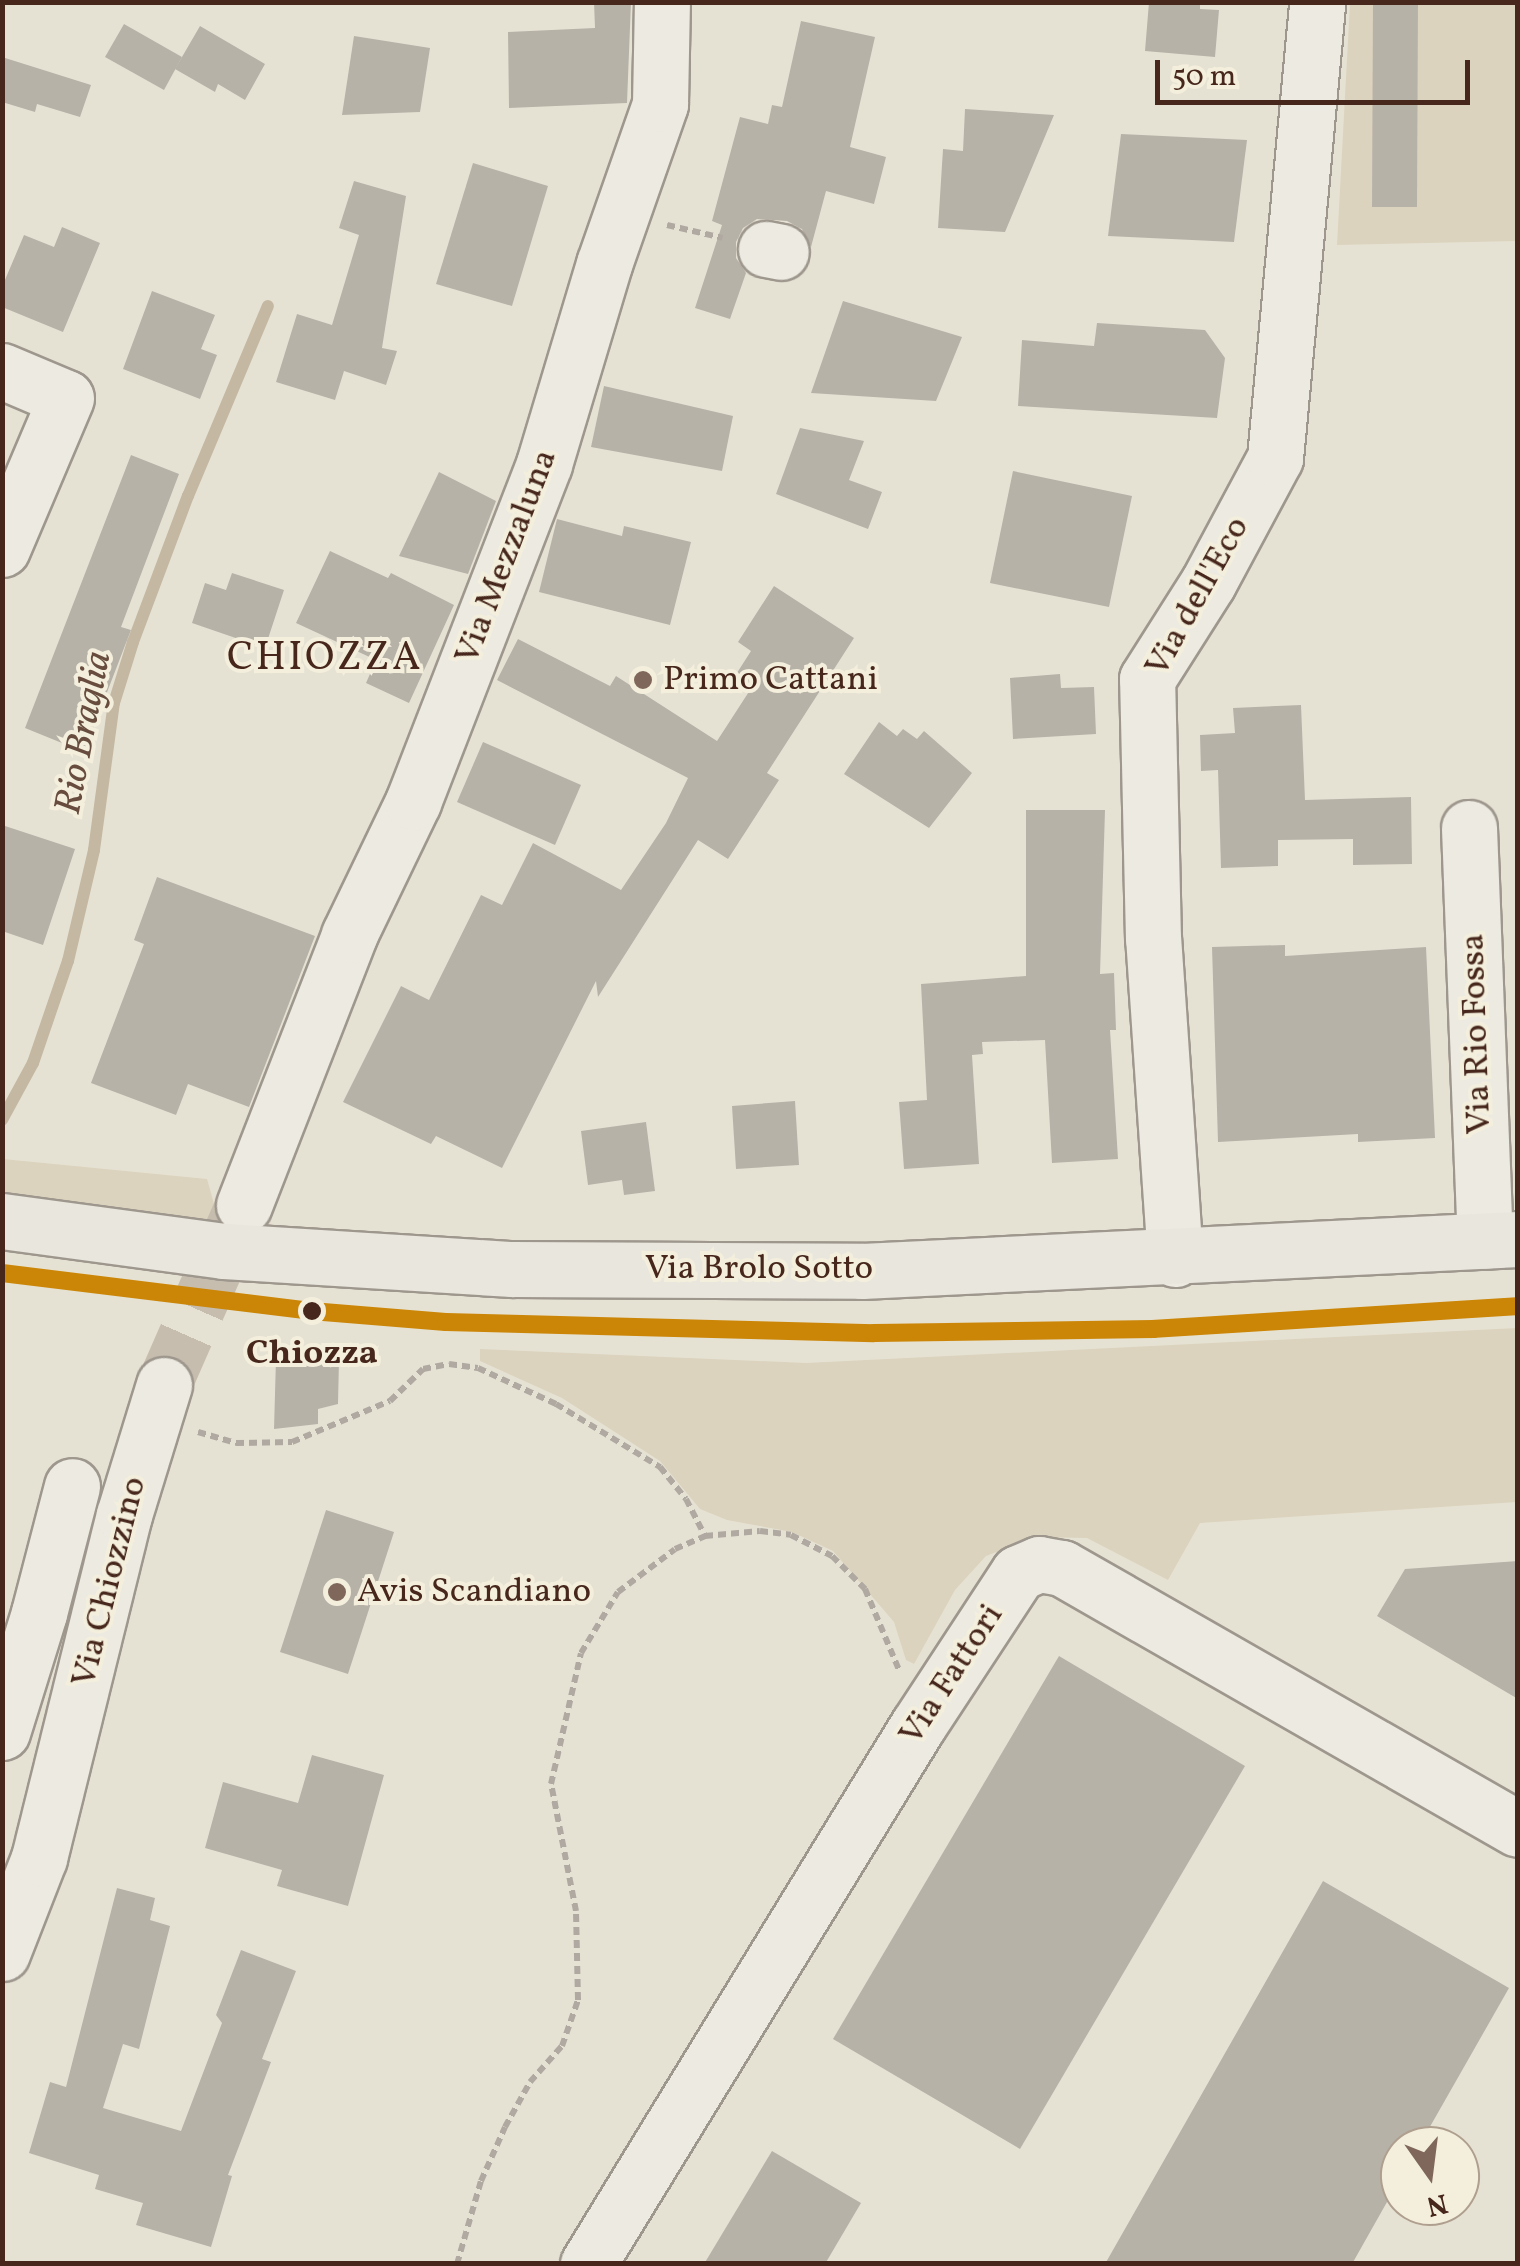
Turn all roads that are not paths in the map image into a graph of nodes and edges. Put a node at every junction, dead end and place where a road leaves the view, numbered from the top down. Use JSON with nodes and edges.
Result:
{"nodes":[{"id":1,"x":662,"y":2,"type":"edge"},
{"id":2,"x":1316,"y":2,"type":"edge"},
{"id":3,"x":2,"y":372,"type":"edge"},
{"id":4,"x":2,"y":549,"type":"edge"},
{"id":5,"x":1470,"y":828,"type":"dead end"},
{"id":6,"x":260,"y":1208,"type":"tunnel mouth"},
{"id":7,"x":2,"y":1221,"type":"edge"},
{"id":8,"x":1501,"y":1240,"type":"edge"},
{"id":9,"x":1176,"y":1259,"type":"junction"},
{"id":10,"x":172,"y":1406,"type":"tunnel mouth"},
{"id":11,"x":72,"y":1486,"type":"dead end"},
{"id":12,"x":2,"y":1732,"type":"edge"},
{"id":13,"x":2,"y":1762,"type":"edge"},
{"id":14,"x":58,"y":1780,"type":"junction"},
{"id":15,"x":1518,"y":1829,"type":"edge"},
{"id":16,"x":2,"y":1953,"type":"edge"},
{"id":17,"x":588,"y":2264,"type":"edge"}],
"edges":[{"from":1,"to":6,"type":"street","name":"Via Mezzaluna"},
{"from":2,"to":9,"type":"street","name":"Via dell'Eco"},
{"from":3,"to":4,"type":"street"},
{"from":5,"to":8,"type":"street","name":"Via Rio Fossa"},
{"from":7,"to":9,"type":"main road","name":"Via Brolo Sotto"},
{"from":8,"to":9,"type":"main road","name":"Via Brolo Sotto"},
{"from":10,"to":14,"type":"street","name":"Via Chiozzino"},
{"from":11,"to":12,"type":"street","name":"Via Chiozzino"},
{"from":13,"to":14,"type":"street"},
{"from":14,"to":16,"type":"street","name":"Via Chiozzino"},
{"from":15,"to":17,"type":"street","name":"Via Fattori"}]}
